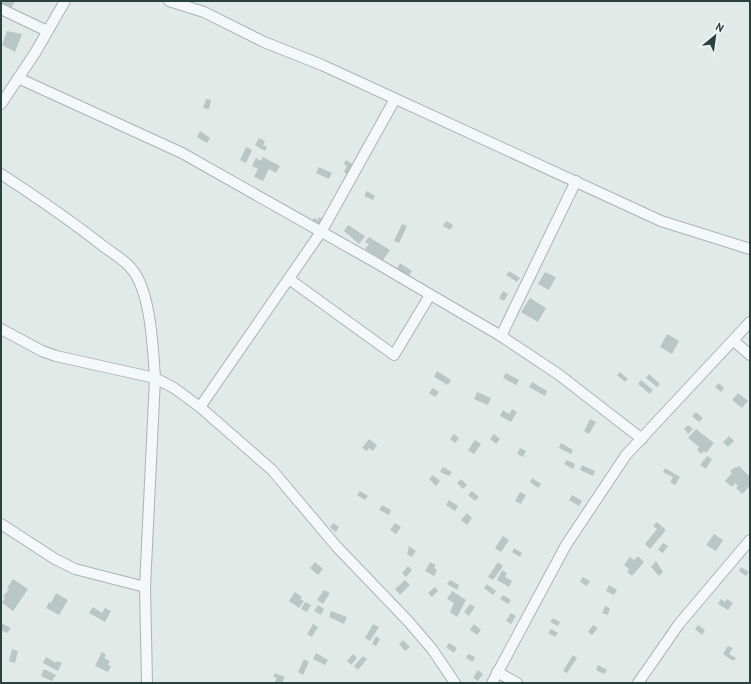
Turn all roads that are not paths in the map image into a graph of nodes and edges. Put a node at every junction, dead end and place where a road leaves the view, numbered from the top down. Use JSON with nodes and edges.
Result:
{"nodes":[{"id":1,"x":65,"y":1,"type":"edge"},
{"id":2,"x":169,"y":1,"type":"edge"},
{"id":3,"x":1,"y":8,"type":"edge"},
{"id":4,"x":47,"y":31,"type":"junction"},
{"id":5,"x":18,"y":78,"type":"junction"},
{"id":6,"x":395,"y":99,"type":"junction"},
{"id":7,"x":1,"y":104,"type":"edge"},
{"id":8,"x":1,"y":174,"type":"edge"},
{"id":9,"x":576,"y":181,"type":"junction"},
{"id":10,"x":321,"y":232,"type":"junction"},
{"id":11,"x":750,"y":249,"type":"edge"},
{"id":12,"x":289,"y":279,"type":"junction"},
{"id":13,"x":430,"y":295,"type":"junction"},
{"id":14,"x":750,"y":322,"type":"edge"},
{"id":15,"x":1,"y":330,"type":"edge"},
{"id":16,"x":500,"y":336,"type":"junction"},
{"id":17,"x":734,"y":341,"type":"junction"},
{"id":18,"x":750,"y":355,"type":"edge"},
{"id":19,"x":155,"y":378,"type":"junction"},
{"id":20,"x":200,"y":407,"type":"junction"},
{"id":21,"x":642,"y":439,"type":"junction"},
{"id":22,"x":1,"y":524,"type":"edge"},
{"id":23,"x":750,"y":540,"type":"edge"},
{"id":24,"x":144,"y":587,"type":"junction"},
{"id":25,"x":497,"y":672,"type":"junction"},
{"id":26,"x":147,"y":683,"type":"edge"},
{"id":27,"x":455,"y":683,"type":"edge"},
{"id":28,"x":492,"y":683,"type":"edge"},
{"id":29,"x":517,"y":683,"type":"edge"},
{"id":30,"x":638,"y":683,"type":"edge"}],
"edges":[{"from":1,"to":4,"type":"street"},
{"from":2,"to":6,"type":"street"},
{"from":3,"to":4,"type":"street"},
{"from":4,"to":5,"type":"street"},
{"from":5,"to":7,"type":"street"},
{"from":5,"to":10,"type":"street"},
{"from":6,"to":9,"type":"street"},
{"from":6,"to":10,"type":"street"},
{"from":8,"to":19,"type":"street"},
{"from":9,"to":11,"type":"street"},
{"from":9,"to":16,"type":"street"},
{"from":10,"to":12,"type":"street"},
{"from":10,"to":13,"type":"street"},
{"from":12,"to":13,"type":"street"},
{"from":12,"to":20,"type":"street"},
{"from":13,"to":16,"type":"street"},
{"from":14,"to":17,"type":"street"},
{"from":15,"to":19,"type":"street"},
{"from":16,"to":21,"type":"street"},
{"from":17,"to":18,"type":"street"},
{"from":17,"to":21,"type":"street"},
{"from":19,"to":20,"type":"street"},
{"from":19,"to":24,"type":"street"},
{"from":20,"to":27,"type":"street"},
{"from":21,"to":25,"type":"street"},
{"from":22,"to":24,"type":"street"},
{"from":23,"to":30,"type":"street"},
{"from":24,"to":26,"type":"street"},
{"from":25,"to":28,"type":"street"},
{"from":25,"to":29,"type":"street"}]}
